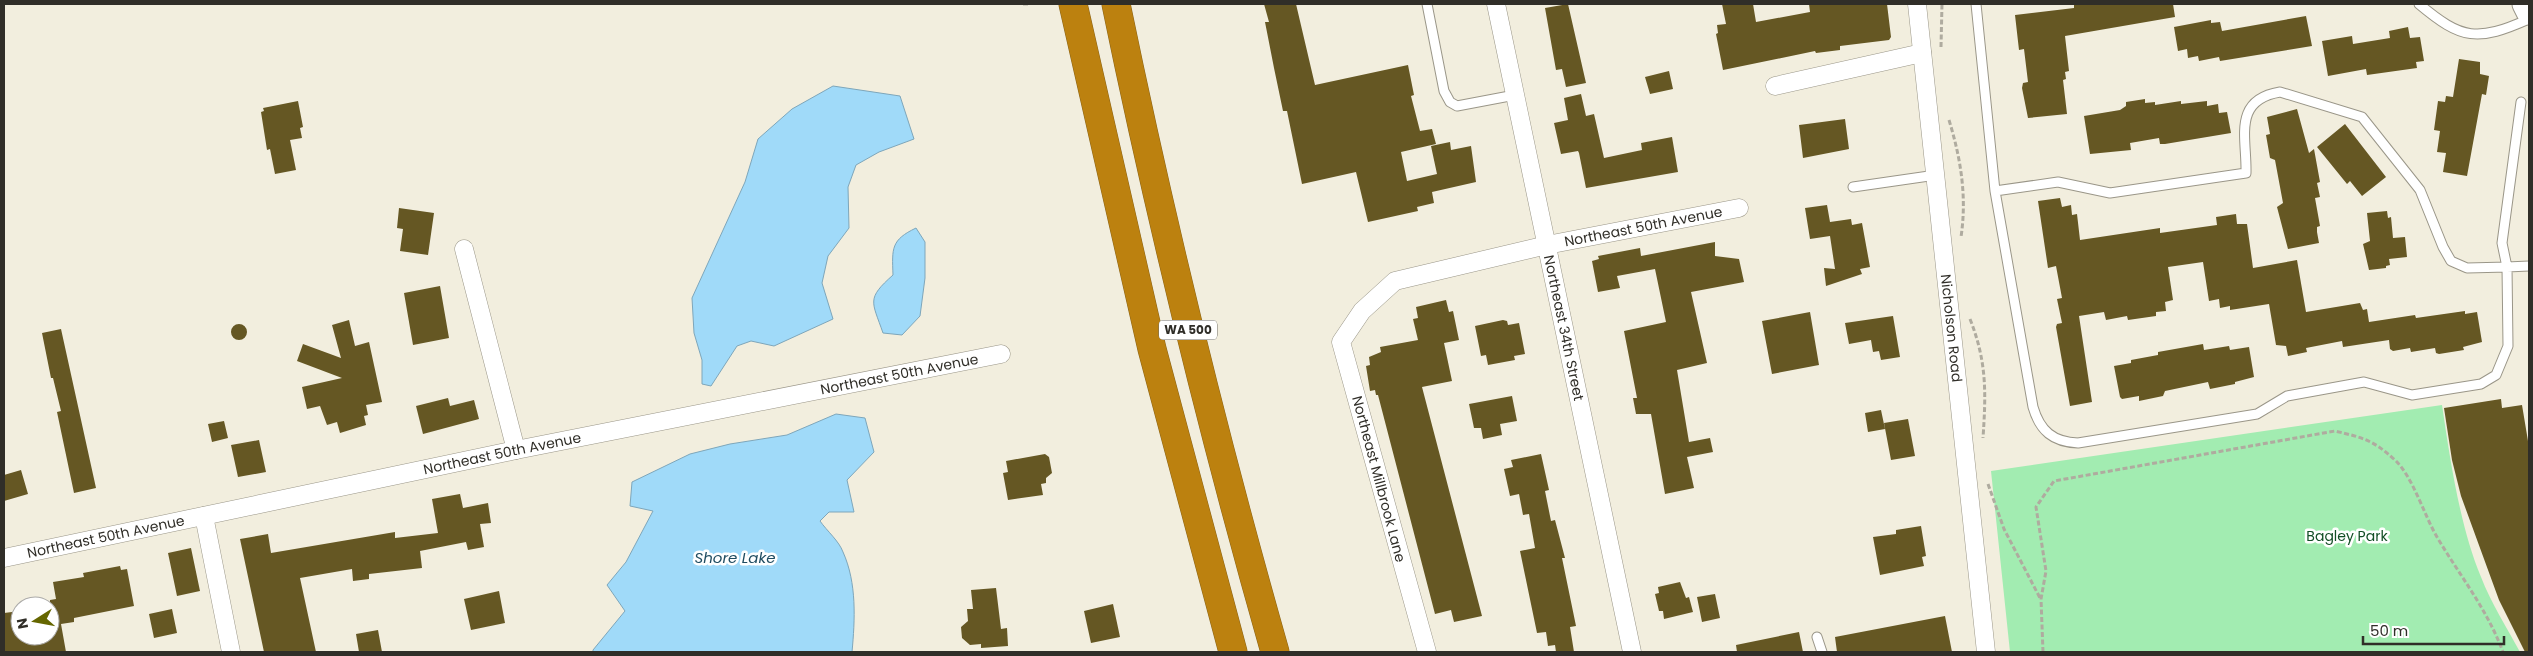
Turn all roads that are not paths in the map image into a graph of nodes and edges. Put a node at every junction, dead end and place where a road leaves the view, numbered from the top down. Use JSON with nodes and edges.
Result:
{"nodes":[{"id":1,"x":1073,"y":4,"type":"edge"},
{"id":2,"x":1116,"y":4,"type":"edge"},
{"id":3,"x":1427,"y":4,"type":"edge"},
{"id":4,"x":1496,"y":4,"type":"edge"},
{"id":5,"x":1917,"y":4,"type":"edge"},
{"id":6,"x":1976,"y":4,"type":"edge"},
{"id":7,"x":2419,"y":4,"type":"edge"},
{"id":8,"x":2525,"y":4,"type":"edge"},
{"id":9,"x":2529,"y":12,"type":"edge"},
{"id":10,"x":2529,"y":19,"type":"edge"},
{"id":11,"x":1922,"y":54,"type":"junction"},
{"id":12,"x":1775,"y":86,"type":"dead end"},
{"id":13,"x":1515,"y":95,"type":"junction"},
{"id":14,"x":2521,"y":102,"type":"dead end"},
{"id":15,"x":1936,"y":175,"type":"junction"},
{"id":16,"x":1853,"y":187,"type":"dead end"},
{"id":17,"x":1995,"y":191,"type":"junction"},
{"id":18,"x":1739,"y":208,"type":"dead end"},
{"id":19,"x":1547,"y":245,"type":"junction"},
{"id":20,"x":464,"y":249,"type":"dead end"},
{"id":21,"x":2529,"y":266,"type":"edge"},
{"id":22,"x":2507,"y":267,"type":"junction"},
{"id":23,"x":1362,"y":311,"type":"joint"},
{"id":24,"x":1001,"y":354,"type":"dead end"},
{"id":25,"x":516,"y":450,"type":"junction"},
{"id":26,"x":204,"y":516,"type":"junction"},
{"id":27,"x":4,"y":558,"type":"edge"},
{"id":28,"x":1818,"y":637,"type":"dead end"},
{"id":29,"x":231,"y":652,"type":"edge"},
{"id":30,"x":1233,"y":652,"type":"edge"},
{"id":31,"x":1275,"y":652,"type":"edge"},
{"id":32,"x":1427,"y":652,"type":"edge"},
{"id":33,"x":1632,"y":652,"type":"edge"},
{"id":34,"x":1822,"y":652,"type":"edge"},
{"id":35,"x":1986,"y":652,"type":"edge"}],
"edges":[{"from":1,"to":30,"type":"highway","number":"WA 500"},
{"from":2,"to":31,"type":"highway","number":"WA 500"},
{"from":3,"to":13,"type":"lane"},
{"from":4,"to":13,"type":"street","name":"Northeast 34th Street"},
{"from":5,"to":11,"type":"street","name":"Nicholson Road"},
{"from":6,"to":17,"type":"lane"},
{"from":7,"to":10,"type":"lane"},
{"from":8,"to":9,"type":"street"},
{"from":11,"to":12,"type":"street"},
{"from":11,"to":15,"type":"street","name":"Nicholson Road"},
{"from":13,"to":19,"type":"street","name":"Northeast 34th Street"},
{"from":14,"to":22,"type":"lane"},
{"from":15,"to":16,"type":"lane"},
{"from":15,"to":35,"type":"street","name":"Nicholson Road"},
{"from":17,"to":22,"type":"lane"},
{"from":17,"to":22,"type":"lane"},
{"from":18,"to":19,"type":"street","name":"Northeast 50th Avenue"},
{"from":19,"to":23,"type":"street","name":"Northeast 50th Avenue"},
{"from":19,"to":33,"type":"street","name":"Northeast 34th Street"},
{"from":20,"to":25,"type":"street"},
{"from":21,"to":22,"type":"lane"},
{"from":23,"to":32,"type":"street","name":"Northeast Millbrook Lane"},
{"from":24,"to":25,"type":"street","name":"Northeast 50th Avenue"},
{"from":25,"to":26,"type":"street","name":"Northeast 50th Avenue"},
{"from":26,"to":27,"type":"street","name":"Northeast 50th Avenue"},
{"from":26,"to":29,"type":"street"},
{"from":28,"to":34,"type":"lane"}]}
